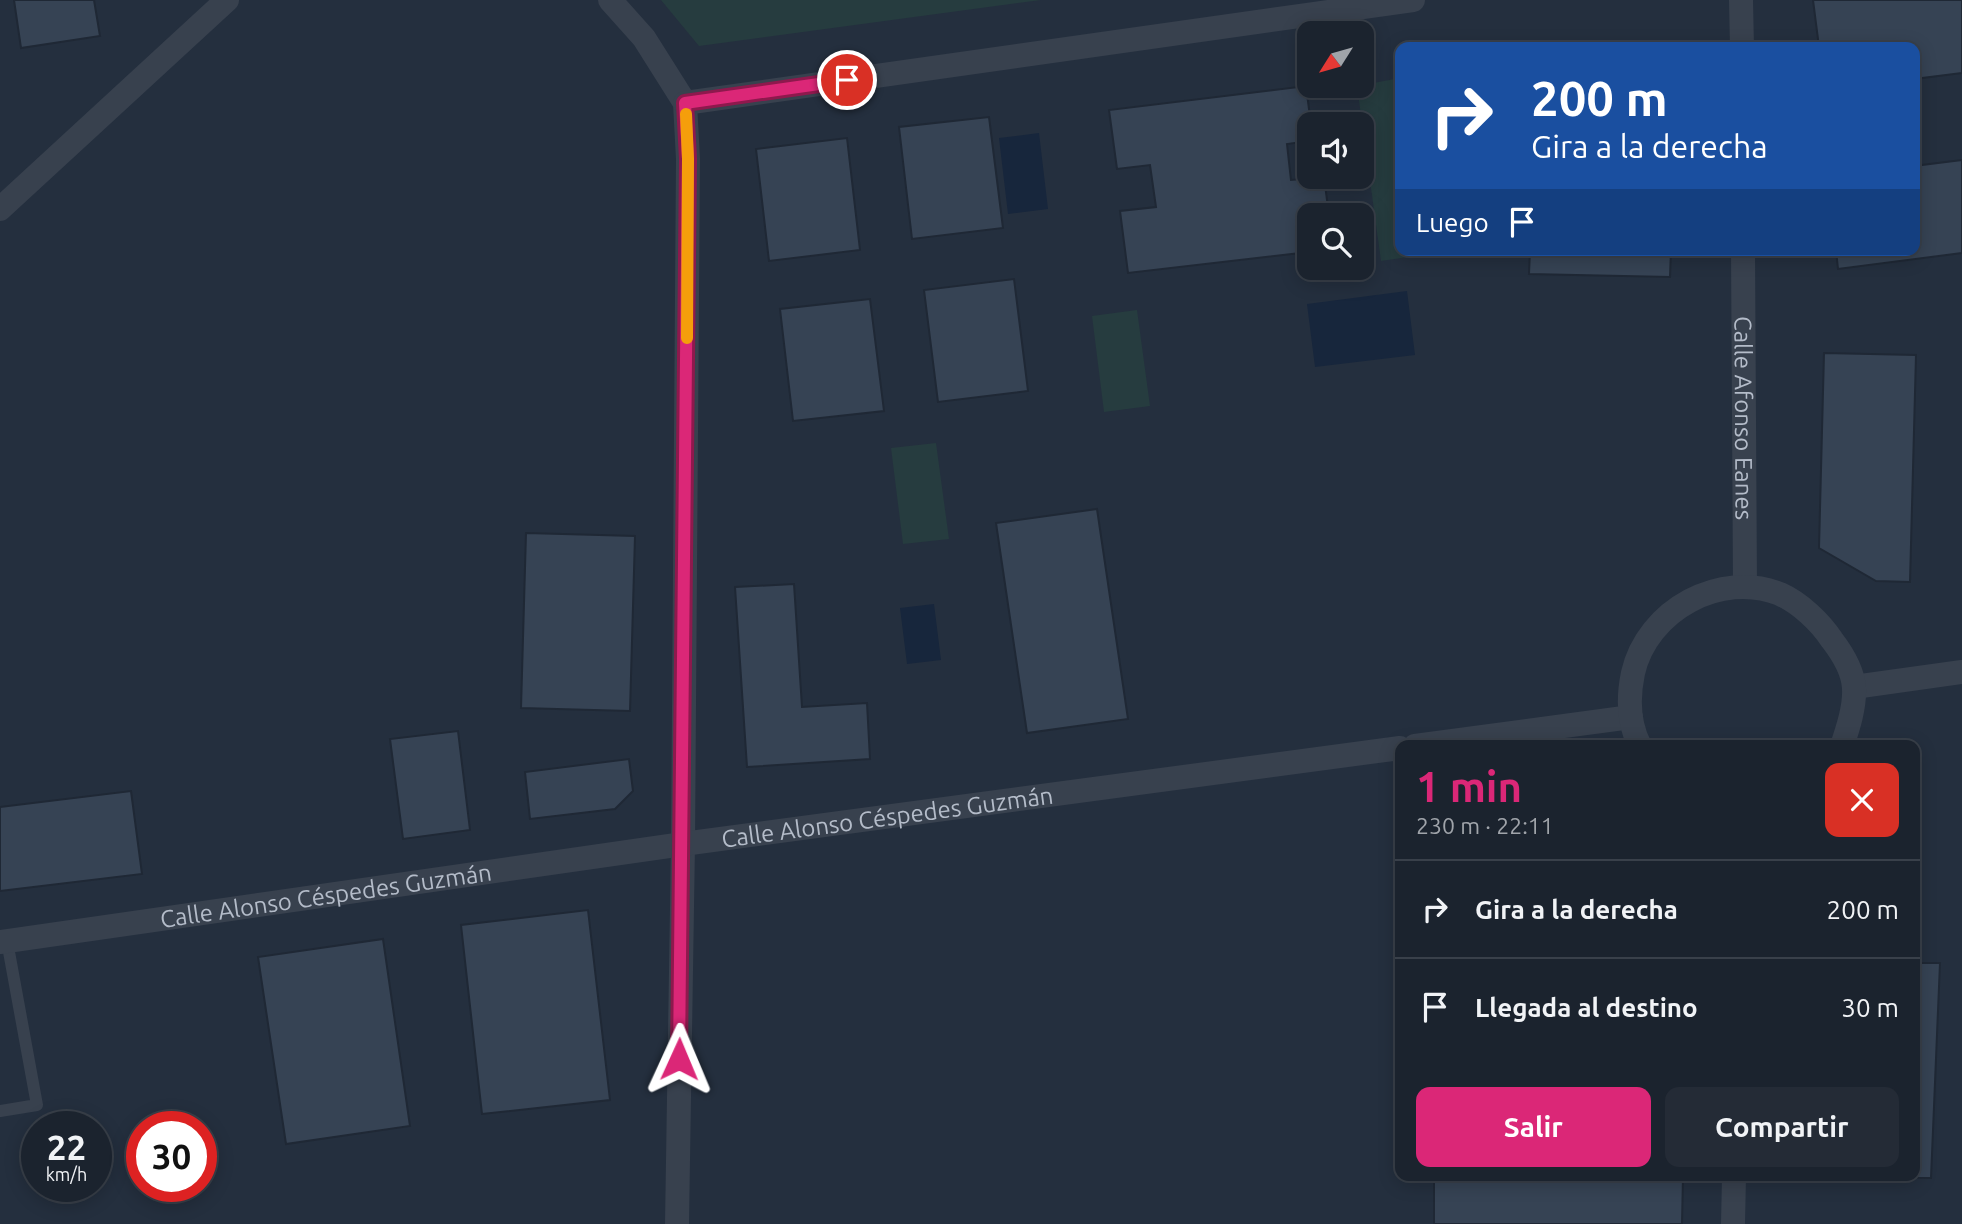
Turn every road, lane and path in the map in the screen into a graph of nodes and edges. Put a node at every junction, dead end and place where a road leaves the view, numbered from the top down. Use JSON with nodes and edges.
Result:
{"nodes":[{"id":1,"x":226,"y":0,"type":"edge"},
{"id":2,"x":610,"y":0,"type":"edge"},
{"id":3,"x":1413,"y":0,"type":"edge"},
{"id":4,"x":1741,"y":0,"type":"edge"},
{"id":5,"x":1742,"y":42,"type":"edge"},
{"id":6,"x":685,"y":103,"type":"junction"},
{"id":7,"x":0,"y":209,"type":"edge"},
{"id":8,"x":1743,"y":256,"type":"edge"},
{"id":9,"x":1745,"y":586,"type":"junction"},
{"id":10,"x":1962,"y":672,"type":"edge"},
{"id":11,"x":1854,"y":687,"type":"junction"},
{"id":12,"x":1630,"y":717,"type":"junction"},
{"id":13,"x":1460,"y":740,"type":"edge"},
{"id":14,"x":1638,"y":740,"type":"edge"},
{"id":15,"x":1844,"y":740,"type":"edge"},
{"id":16,"x":1395,"y":749,"type":"edge"},
{"id":17,"x":683,"y":844,"type":"junction"},
{"id":18,"x":4,"y":941,"type":"edge"},
{"id":19,"x":0,"y":1111,"type":"edge"},
{"id":20,"x":1734,"y":1181,"type":"edge"},
{"id":21,"x":677,"y":1224,"type":"edge"},
{"id":22,"x":1733,"y":1224,"type":"edge"}],
"edges":[{"from":1,"to":7,"type":"street"},
{"from":2,"to":6,"type":"street"},
{"from":3,"to":6,"type":"street"},
{"from":4,"to":5,"type":"street"},
{"from":6,"to":17,"type":"street"},
{"from":8,"to":9,"type":"street","name":"Calle Afonso Eanes"},
{"from":9,"to":11,"type":"street"},
{"from":9,"to":12,"type":"street"},
{"from":10,"to":11,"type":"street"},
{"from":11,"to":15,"type":"street"},
{"from":12,"to":13,"type":"street"},
{"from":12,"to":14,"type":"street"},
{"from":16,"to":17,"type":"street","name":"Calle Alonso Céspedes Guzmán"},
{"from":17,"to":18,"type":"street","name":"Calle Alonso Céspedes Guzmán"},
{"from":17,"to":21,"type":"street"},
{"from":18,"to":19,"type":"lane"},
{"from":20,"to":22,"type":"street"}]}
